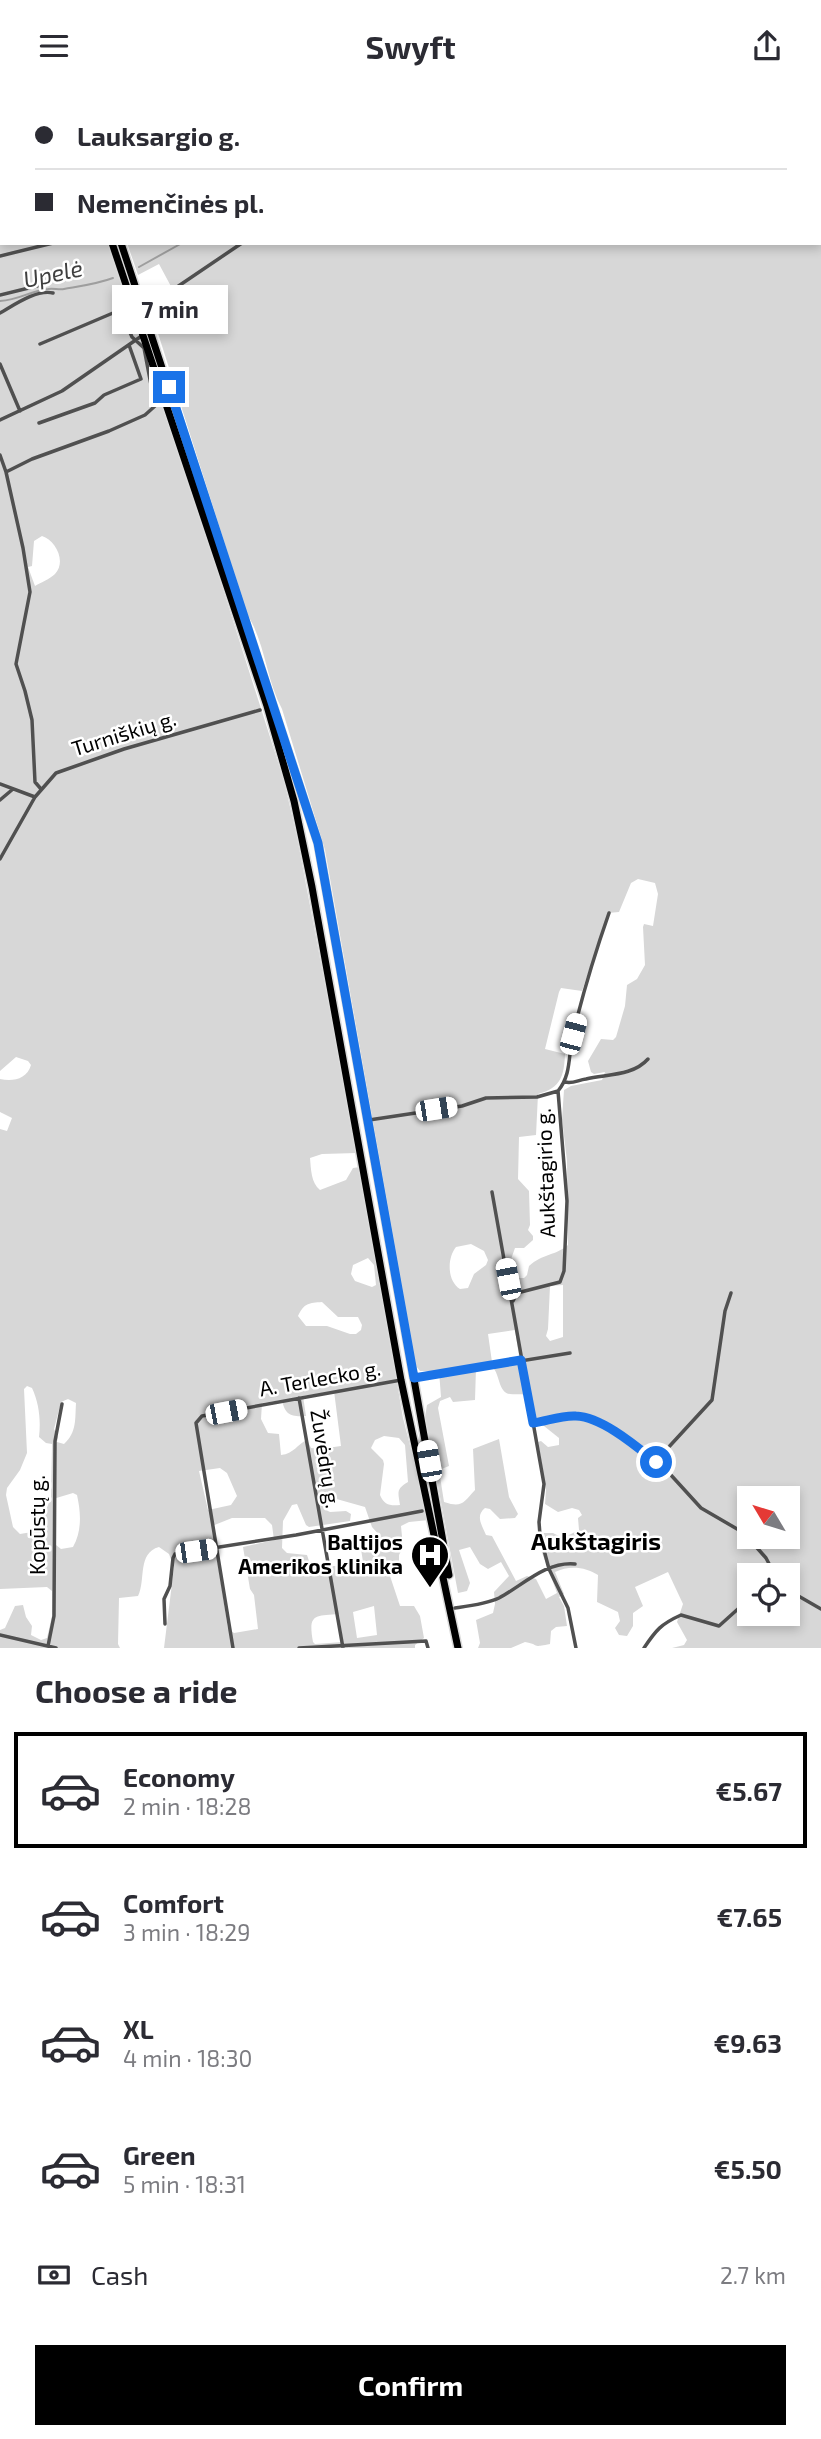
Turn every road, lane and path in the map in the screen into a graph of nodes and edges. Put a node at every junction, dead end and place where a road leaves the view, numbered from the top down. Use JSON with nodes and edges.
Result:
{"nodes":[{"id":1,"x":45,"y":245,"type":"edge"},
{"id":2,"x":113,"y":245,"type":"edge"},
{"id":3,"x":122,"y":245,"type":"edge"},
{"id":4,"x":239,"y":245,"type":"edge"},
{"id":5,"x":0,"y":256,"type":"edge"},
{"id":6,"x":45,"y":284,"type":"dead end"},
{"id":7,"x":53,"y":293,"type":"dead end"},
{"id":8,"x":0,"y":295,"type":"edge"},
{"id":9,"x":144,"y":310,"type":"junction"},
{"id":10,"x":0,"y":313,"type":"edge"},
{"id":11,"x":145,"y":334,"type":"junction"},
{"id":12,"x":135,"y":339,"type":"junction"},
{"id":13,"x":40,"y":344,"type":"dead end"},
{"id":14,"x":128,"y":344,"type":"junction"},
{"id":15,"x":0,"y":364,"type":"edge"},
{"id":16,"x":20,"y":411,"type":"junction"},
{"id":17,"x":0,"y":420,"type":"edge"},
{"id":18,"x":39,"y":423,"type":"dead end"},
{"id":19,"x":0,"y":455,"type":"edge"},
{"id":20,"x":6,"y":472,"type":"junction"},
{"id":21,"x":247,"y":635,"type":"junction"},
{"id":22,"x":265,"y":699,"type":"junction"},
{"id":23,"x":260,"y":710,"type":"junction"},
{"id":24,"x":270,"y":715,"type":"junction"},
{"id":25,"x":285,"y":752,"type":"junction"},
{"id":26,"x":0,"y":784,"type":"edge"},
{"id":27,"x":13,"y":789,"type":"junction"},
{"id":28,"x":40,"y":789,"type":"junction"},
{"id":29,"x":35,"y":797,"type":"junction"},
{"id":30,"x":0,"y":800,"type":"edge"},
{"id":31,"x":0,"y":859,"type":"edge"},
{"id":32,"x":609,"y":913,"type":"dead end"},
{"id":33,"x":346,"y":997,"type":"junction"},
{"id":34,"x":333,"y":1000,"type":"junction"},
{"id":35,"x":648,"y":1059,"type":"dead end"},
{"id":36,"x":565,"y":1081,"type":"junction"},
{"id":37,"x":558,"y":1091,"type":"junction"},
{"id":38,"x":369,"y":1120,"type":"junction"},
{"id":39,"x":492,"y":1192,"type":"dead end"},
{"id":40,"x":731,"y":1293,"type":"dead end"},
{"id":41,"x":512,"y":1303,"type":"junction"},
{"id":42,"x":570,"y":1353,"type":"dead end"},
{"id":43,"x":521,"y":1360,"type":"junction"},
{"id":44,"x":414,"y":1378,"type":"junction"},
{"id":45,"x":401,"y":1380,"type":"junction"},
{"id":46,"x":299,"y":1398,"type":"junction"},
{"id":47,"x":62,"y":1404,"type":"dead end"},
{"id":48,"x":533,"y":1423,"type":"junction"},
{"id":49,"x":656,"y":1462,"type":"junction"},
{"id":50,"x":428,"y":1503,"type":"junction"},
{"id":51,"x":422,"y":1511,"type":"junction"},
{"id":52,"x":431,"y":1517,"type":"junction"},
{"id":53,"x":321,"y":1530,"type":"junction"},
{"id":54,"x":217,"y":1548,"type":"junction"},
{"id":55,"x":769,"y":1563,"type":"edge"},
{"id":56,"x":575,"y":1564,"type":"dead end"},
{"id":57,"x":549,"y":1569,"type":"junction"},
{"id":58,"x":800,"y":1597,"type":"edge"},
{"id":59,"x":455,"y":1608,"type":"junction"},
{"id":60,"x":821,"y":1609,"type":"edge"},
{"id":61,"x":737,"y":1610,"type":"edge"},
{"id":62,"x":165,"y":1624,"type":"dead end"},
{"id":63,"x":0,"y":1635,"type":"edge"},
{"id":64,"x":48,"y":1646,"type":"junction"},
{"id":65,"x":343,"y":1647,"type":"edge"},
{"id":66,"x":56,"y":1648,"type":"edge"},
{"id":67,"x":233,"y":1648,"type":"edge"},
{"id":68,"x":299,"y":1648,"type":"edge"},
{"id":69,"x":428,"y":1648,"type":"edge"},
{"id":70,"x":460,"y":1648,"type":"edge"},
{"id":71,"x":576,"y":1648,"type":"edge"},
{"id":72,"x":644,"y":1648,"type":"edge"}],
"edges":[{"from":1,"to":5,"type":"street"},
{"from":2,"to":11,"type":"main road"},
{"from":3,"to":9,"type":"main road"},
{"from":4,"to":9,"type":"street"},
{"from":6,"to":8,"type":"street"},
{"from":7,"to":10,"type":"street"},
{"from":9,"to":21,"type":"main road"},
{"from":11,"to":12,"type":"street"},
{"from":11,"to":21,"type":"main road"},
{"from":12,"to":13,"type":"street"},
{"from":12,"to":14,"type":"street"},
{"from":12,"to":20,"type":"street"},
{"from":14,"to":16,"type":"street"},
{"from":14,"to":18,"type":"street"},
{"from":15,"to":16,"type":"street"},
{"from":16,"to":17,"type":"street"},
{"from":19,"to":20,"type":"street"},
{"from":20,"to":28,"type":"street"},
{"from":21,"to":22,"type":"main road"},
{"from":21,"to":25,"type":"main road"},
{"from":22,"to":23,"type":"main road"},
{"from":22,"to":24,"type":"main road"},
{"from":23,"to":24,"type":"main road"},
{"from":23,"to":28,"type":"street","name":"Turniškių g."},
{"from":24,"to":25,"type":"main road"},
{"from":25,"to":33,"type":"main road"},
{"from":25,"to":34,"type":"main road"},
{"from":26,"to":27,"type":"street"},
{"from":27,"to":29,"type":"street"},
{"from":27,"to":30,"type":"street"},
{"from":28,"to":29,"type":"street","name":"Turniškių g."},
{"from":29,"to":31,"type":"street","name":"Turniškių g."},
{"from":32,"to":36,"type":"street","name":"Aukštagirio g."},
{"from":33,"to":34,"type":"main road"},
{"from":33,"to":38,"type":"main road"},
{"from":34,"to":45,"type":"main road"},
{"from":35,"to":36,"type":"street","name":"Aukštagirio g."},
{"from":36,"to":37,"type":"street","name":"Aukštagirio g."},
{"from":37,"to":38,"type":"street","name":"Aukštagirio g."},
{"from":37,"to":41,"type":"street","name":"Aukštagirio g."},
{"from":38,"to":44,"type":"main road"},
{"from":39,"to":41,"type":"street"},
{"from":40,"to":49,"type":"street"},
{"from":41,"to":43,"type":"street"},
{"from":42,"to":43,"type":"street"},
{"from":43,"to":44,"type":"street"},
{"from":43,"to":48,"type":"street"},
{"from":44,"to":45,"type":"main road"},
{"from":44,"to":59,"type":"main road"},
{"from":45,"to":46,"type":"street","name":"A. Terlecko g."},
{"from":45,"to":50,"type":"main road"},
{"from":46,"to":53,"type":"street","name":"Žuvėdrų g."},
{"from":46,"to":54,"type":"street","name":"A. Terlecko g."},
{"from":47,"to":64,"type":"street","name":"Kopūstų g."},
{"from":48,"to":49,"type":"street"},
{"from":48,"to":57,"type":"street"},
{"from":49,"to":55,"type":"street"},
{"from":50,"to":51,"type":"street"},
{"from":50,"to":52,"type":"main road"},
{"from":51,"to":52,"type":"street"},
{"from":51,"to":53,"type":"street"},
{"from":52,"to":70,"type":"main road"},
{"from":53,"to":54,"type":"street"},
{"from":53,"to":65,"type":"street","name":"Žuvėdrų g."},
{"from":54,"to":62,"type":"street"},
{"from":54,"to":67,"type":"street"},
{"from":56,"to":57,"type":"street"},
{"from":57,"to":59,"type":"street"},
{"from":57,"to":71,"type":"street"},
{"from":58,"to":60,"type":"street"},
{"from":59,"to":70,"type":"main road"},
{"from":61,"to":72,"type":"street"},
{"from":63,"to":64,"type":"street"},
{"from":64,"to":66,"type":"street"},
{"from":65,"to":68,"type":"street"},
{"from":65,"to":69,"type":"street"}]}
